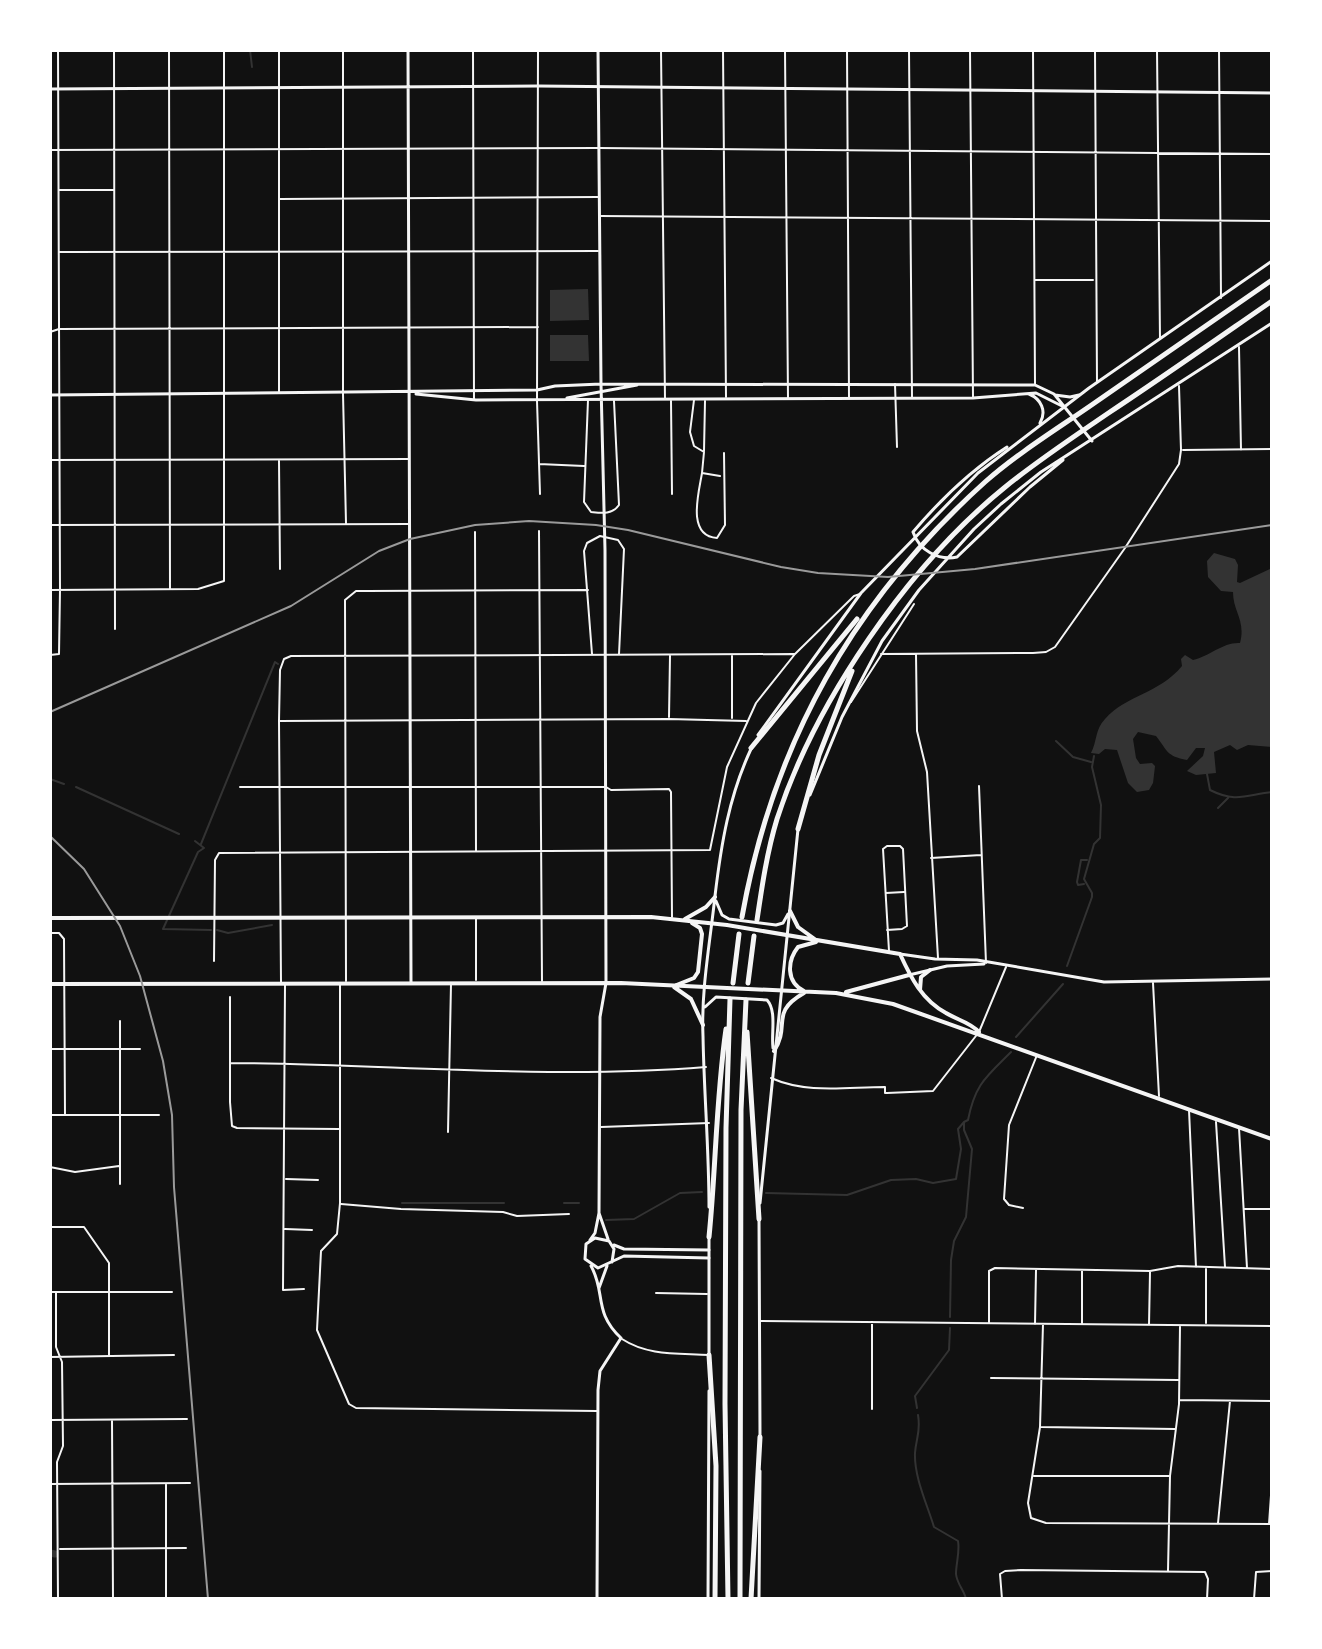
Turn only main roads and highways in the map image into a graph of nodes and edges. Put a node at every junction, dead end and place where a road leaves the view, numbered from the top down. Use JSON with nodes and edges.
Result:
{"nodes":[{"id":1,"x":408,"y":50,"type":"edge"},
{"id":2,"x":598,"y":50,"type":"edge"},
{"id":3,"x":598,"y":87,"type":"junction"},
{"id":4,"x":409,"y":88,"type":"junction"},
{"id":5,"x":50,"y":89,"type":"edge"},
{"id":6,"x":1272,"y":93,"type":"edge"},
{"id":7,"x":1272,"y":261,"type":"edge"},
{"id":8,"x":1272,"y":280,"type":"edge"},
{"id":9,"x":1272,"y":301,"type":"edge"},
{"id":10,"x":1272,"y":323,"type":"edge"},
{"id":11,"x":601,"y":384,"type":"junction"},
{"id":12,"x":638,"y":384,"type":"junction"},
{"id":13,"x":1089,"y":388,"type":"junction"},
{"id":14,"x":601,"y":392,"type":"junction"},
{"id":15,"x":409,"y":393,"type":"junction"},
{"id":16,"x":1025,"y":393,"type":"junction"},
{"id":17,"x":1054,"y":394,"type":"junction"},
{"id":18,"x":50,"y":395,"type":"edge"},
{"id":19,"x":602,"y":399,"type":"junction"},
{"id":20,"x":563,"y":400,"type":"junction"},
{"id":21,"x":1064,"y":407,"type":"junction"},
{"id":22,"x":1039,"y":425,"type":"junction"},
{"id":23,"x":1021,"y":438,"type":"junction"},
{"id":24,"x":1092,"y":441,"type":"junction"},
{"id":25,"x":1076,"y":450,"type":"junction"},
{"id":26,"x":884,"y":589,"type":"junction"},
{"id":27,"x":859,"y":655,"type":"junction"},
{"id":28,"x":751,"y":748,"type":"junction"},
{"id":29,"x":798,"y":829,"type":"junction"},
{"id":30,"x":715,"y":897,"type":"junction"},
{"id":31,"x":790,"y":911,"type":"junction"},
{"id":32,"x":411,"y":917,"type":"junction"},
{"id":33,"x":742,"y":917,"type":"dead end"},
{"id":34,"x":50,"y":918,"type":"edge"},
{"id":35,"x":607,"y":918,"type":"junction"},
{"id":36,"x":684,"y":919,"type":"junction"},
{"id":37,"x":757,"y":920,"type":"dead end"},
{"id":38,"x":712,"y":923,"type":"junction"},
{"id":39,"x":739,"y":934,"type":"dead end"},
{"id":40,"x":787,"y":935,"type":"junction"},
{"id":41,"x":754,"y":936,"type":"dead end"},
{"id":42,"x":818,"y":941,"type":"junction"},
{"id":43,"x":900,"y":954,"type":"junction"},
{"id":44,"x":986,"y":963,"type":"junction"},
{"id":45,"x":930,"y":970,"type":"junction"},
{"id":46,"x":909,"y":975,"type":"junction"},
{"id":47,"x":1272,"y":979,"type":"edge"},
{"id":48,"x":411,"y":983,"type":"junction"},
{"id":49,"x":606,"y":983,"type":"junction"},
{"id":50,"x":733,"y":983,"type":"dead end"},
{"id":51,"x":748,"y":983,"type":"dead end"},
{"id":52,"x":50,"y":984,"type":"edge"},
{"id":53,"x":672,"y":986,"type":"junction"},
{"id":54,"x":705,"y":989,"type":"junction"},
{"id":55,"x":781,"y":991,"type":"junction"},
{"id":56,"x":806,"y":992,"type":"junction"},
{"id":57,"x":836,"y":993,"type":"junction"},
{"id":58,"x":921,"y":993,"type":"junction"},
{"id":59,"x":746,"y":1000,"type":"dead end"},
{"id":60,"x":704,"y":1010,"type":"junction"},
{"id":61,"x":745,"y":1015,"type":"junction"},
{"id":62,"x":703,"y":1025,"type":"junction"},
{"id":63,"x":979,"y":1032,"type":"junction"},
{"id":64,"x":774,"y":1051,"type":"junction"},
{"id":65,"x":1272,"y":1139,"type":"edge"},
{"id":66,"x":599,"y":1213,"type":"junction"},
{"id":67,"x":759,"y":1219,"type":"junction"},
{"id":68,"x":709,"y":1237,"type":"junction"},
{"id":69,"x":590,"y":1240,"type":"junction"},
{"id":70,"x":610,"y":1242,"type":"junction"},
{"id":71,"x":709,"y":1250,"type":"junction"},
{"id":72,"x":709,"y":1258,"type":"junction"},
{"id":73,"x":612,"y":1262,"type":"junction"},
{"id":74,"x":591,"y":1266,"type":"junction"},
{"id":75,"x":607,"y":1266,"type":"junction"},
{"id":76,"x":599,"y":1288,"type":"junction"},
{"id":77,"x":709,"y":1355,"type":"junction"},
{"id":78,"x":760,"y":1437,"type":"junction"},
{"id":79,"x":597,"y":1599,"type":"edge"},
{"id":80,"x":708,"y":1599,"type":"edge"},
{"id":81,"x":715,"y":1599,"type":"edge"},
{"id":82,"x":728,"y":1599,"type":"edge"},
{"id":83,"x":740,"y":1599,"type":"edge"},
{"id":84,"x":751,"y":1599,"type":"edge"},
{"id":85,"x":759,"y":1599,"type":"edge"}],
"edges":[{"from":1,"to":4,"type":"main road"},
{"from":2,"to":3,"type":"main road"},
{"from":3,"to":4,"type":"main road"},
{"from":3,"to":6,"type":"main road"},
{"from":3,"to":11,"type":"main road"},
{"from":4,"to":5,"type":"main road"},
{"from":4,"to":15,"type":"main road"},
{"from":7,"to":13,"type":"main road"},
{"from":8,"to":26,"type":"highway"},
{"from":9,"to":27,"type":"highway"},
{"from":10,"to":24,"type":"main road"},
{"from":11,"to":12,"type":"main road"},
{"from":11,"to":14,"type":"main road"},
{"from":11,"to":15,"type":"main road"},
{"from":12,"to":14,"type":"main road"},
{"from":12,"to":17,"type":"main road"},
{"from":13,"to":17,"type":"main road"},
{"from":13,"to":21,"type":"main road"},
{"from":14,"to":19,"type":"main road"},
{"from":14,"to":20,"type":"main road"},
{"from":15,"to":18,"type":"main road"},
{"from":15,"to":20,"type":"main road"},
{"from":15,"to":32,"type":"main road"},
{"from":16,"to":19,"type":"main road"},
{"from":16,"to":21,"type":"main road"},
{"from":16,"to":22,"type":"main road"},
{"from":17,"to":21,"type":"main road"},
{"from":19,"to":20,"type":"main road"},
{"from":19,"to":35,"type":"main road"},
{"from":21,"to":22,"type":"main road"},
{"from":21,"to":24,"type":"main road"},
{"from":22,"to":23,"type":"main road"},
{"from":23,"to":25,"type":"main road"},
{"from":23,"to":28,"type":"main road"},
{"from":24,"to":25,"type":"main road"},
{"from":25,"to":29,"type":"main road"},
{"from":26,"to":28,"type":"highway"},
{"from":26,"to":33,"type":"highway"},
{"from":27,"to":29,"type":"highway"},
{"from":27,"to":37,"type":"highway"},
{"from":28,"to":30,"type":"main road"},
{"from":29,"to":31,"type":"main road"},
{"from":30,"to":31,"type":"main road"},
{"from":30,"to":36,"type":"main road"},
{"from":30,"to":38,"type":"main road"},
{"from":31,"to":40,"type":"main road"},
{"from":31,"to":42,"type":"main road"},
{"from":32,"to":34,"type":"main road"},
{"from":32,"to":35,"type":"main road"},
{"from":32,"to":48,"type":"main road"},
{"from":35,"to":36,"type":"main road"},
{"from":35,"to":49,"type":"main road"},
{"from":36,"to":38,"type":"main road"},
{"from":36,"to":53,"type":"main road"},
{"from":38,"to":40,"type":"main road"},
{"from":38,"to":54,"type":"main road"},
{"from":39,"to":50,"type":"highway"},
{"from":40,"to":42,"type":"main road"},
{"from":40,"to":55,"type":"main road"},
{"from":41,"to":51,"type":"highway"},
{"from":42,"to":43,"type":"main road"},
{"from":42,"to":56,"type":"main road"},
{"from":43,"to":44,"type":"main road"},
{"from":43,"to":46,"type":"main road"},
{"from":44,"to":45,"type":"main road"},
{"from":44,"to":47,"type":"main road"},
{"from":45,"to":46,"type":"main road"},
{"from":45,"to":58,"type":"main road"},
{"from":46,"to":57,"type":"main road"},
{"from":46,"to":58,"type":"main road"},
{"from":48,"to":49,"type":"main road"},
{"from":48,"to":52,"type":"main road"},
{"from":49,"to":53,"type":"main road"},
{"from":49,"to":66,"type":"main road"},
{"from":53,"to":54,"type":"main road"},
{"from":53,"to":62,"type":"main road"},
{"from":54,"to":55,"type":"main road"},
{"from":54,"to":60,"type":"main road"},
{"from":55,"to":56,"type":"main road"},
{"from":55,"to":64,"type":"main road"},
{"from":56,"to":57,"type":"main road"},
{"from":56,"to":64,"type":"main road"},
{"from":57,"to":63,"type":"main road"},
{"from":58,"to":63,"type":"main road"},
{"from":59,"to":61,"type":"highway"},
{"from":60,"to":62,"type":"main road"},
{"from":60,"to":64,"type":"main road"},
{"from":61,"to":67,"type":"highway"},
{"from":61,"to":83,"type":"highway"},
{"from":62,"to":68,"type":"main road"},
{"from":63,"to":65,"type":"main road"},
{"from":64,"to":67,"type":"main road"},
{"from":66,"to":69,"type":"main road"},
{"from":66,"to":70,"type":"main road"},
{"from":67,"to":78,"type":"main road"},
{"from":68,"to":71,"type":"main road"},
{"from":68,"to":82,"type":"highway"},
{"from":69,"to":70,"type":"main road"},
{"from":69,"to":74,"type":"main road"},
{"from":70,"to":71,"type":"main road"},
{"from":70,"to":73,"type":"main road"},
{"from":71,"to":72,"type":"main road"},
{"from":72,"to":73,"type":"main road"},
{"from":72,"to":77,"type":"main road"},
{"from":73,"to":75,"type":"main road"},
{"from":74,"to":75,"type":"main road"},
{"from":74,"to":76,"type":"main road"},
{"from":75,"to":76,"type":"main road"},
{"from":76,"to":79,"type":"main road"},
{"from":77,"to":80,"type":"main road"},
{"from":77,"to":81,"type":"highway"},
{"from":78,"to":84,"type":"highway"},
{"from":78,"to":85,"type":"main road"}]}
